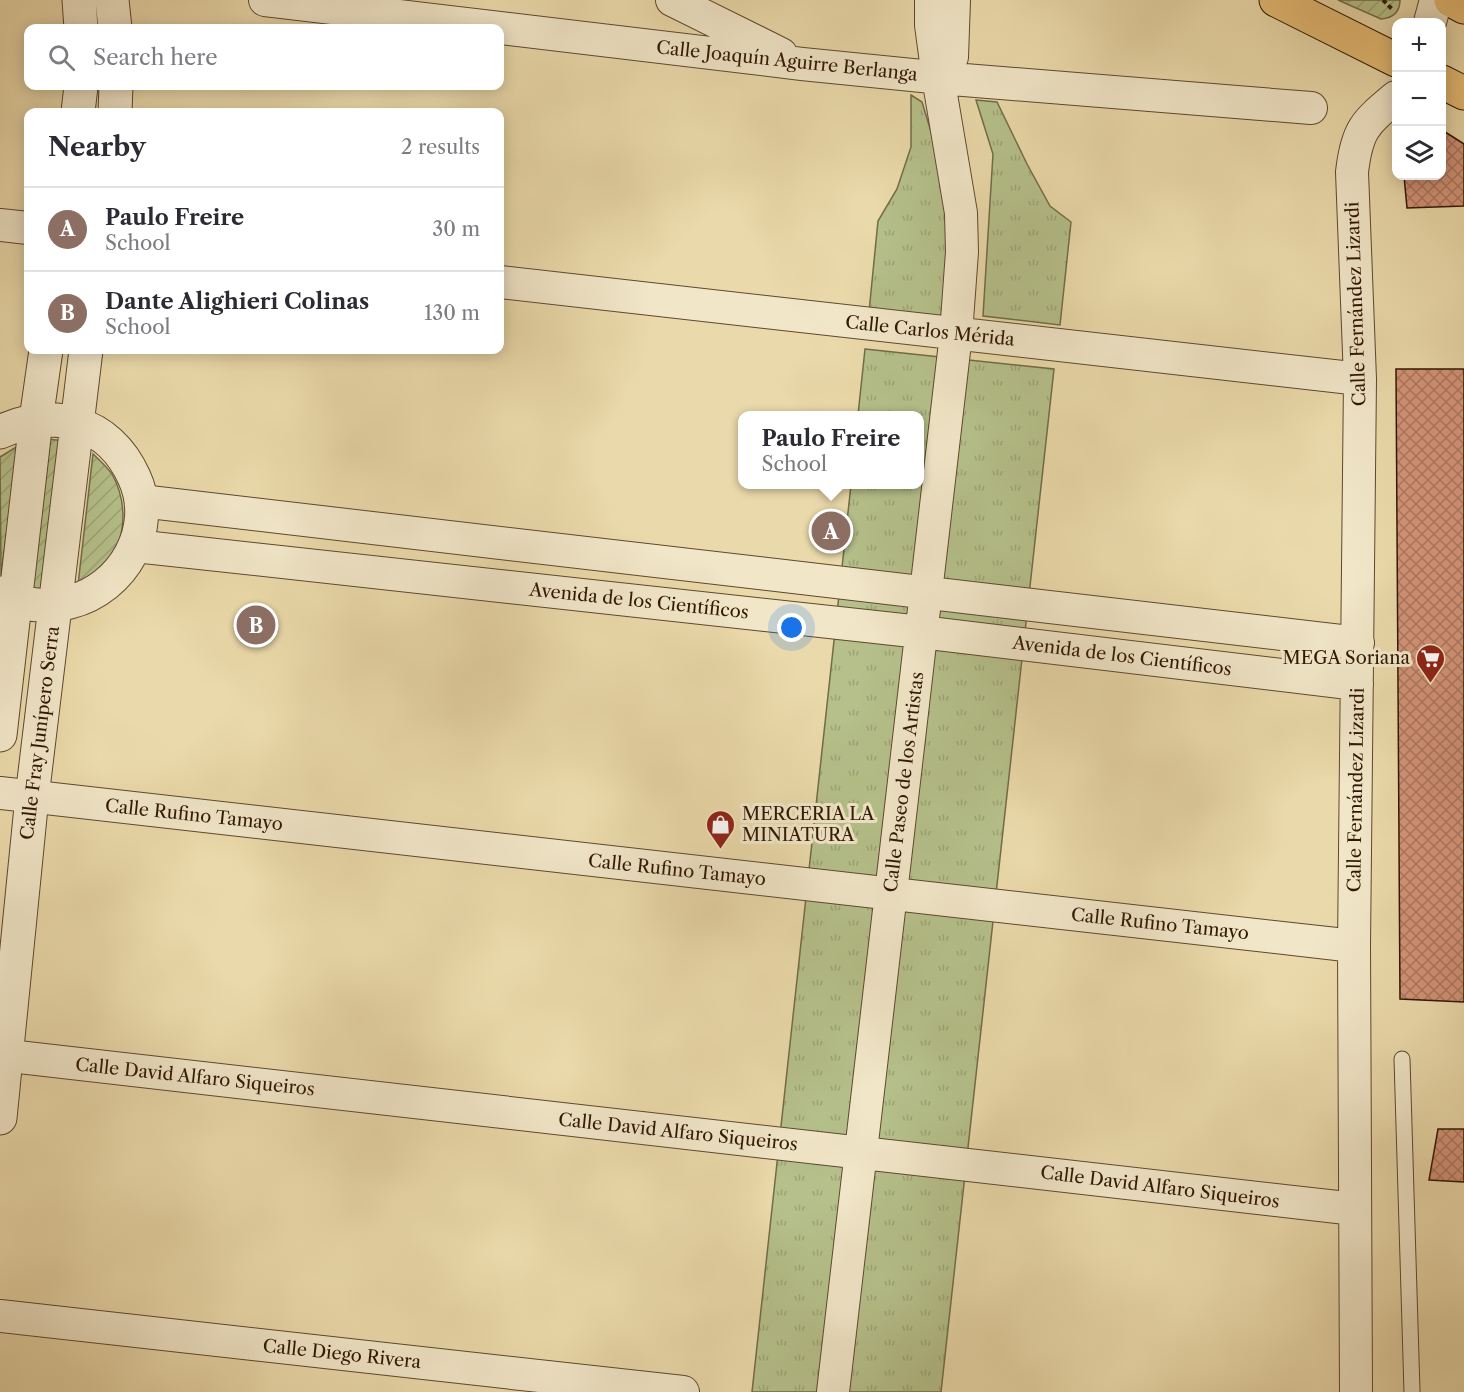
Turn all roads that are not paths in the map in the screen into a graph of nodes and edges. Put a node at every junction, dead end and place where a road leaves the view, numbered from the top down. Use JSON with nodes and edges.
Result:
{"nodes":[{"id":1,"x":79,"y":0,"type":"edge"},
{"id":2,"x":111,"y":0,"type":"edge"},
{"id":3,"x":265,"y":0,"type":"edge"},
{"id":4,"x":672,"y":0,"type":"edge"},
{"id":5,"x":931,"y":0,"type":"edge"},
{"id":6,"x":954,"y":0,"type":"edge"},
{"id":7,"x":1276,"y":0,"type":"edge"},
{"id":8,"x":1436,"y":0,"type":"edge"},
{"id":9,"x":1450,"y":0,"type":"edge"},
{"id":10,"x":1464,"y":7,"type":"edge"},
{"id":11,"x":1431,"y":18,"type":"edge"},
{"id":12,"x":81,"y":24,"type":"edge"},
{"id":13,"x":114,"y":24,"type":"edge"},
{"id":14,"x":466,"y":24,"type":"edge"},
{"id":15,"x":504,"y":28,"type":"edge"},
{"id":16,"x":1392,"y":58,"type":"edge"},
{"id":17,"x":802,"y":64,"type":"junction"},
{"id":18,"x":945,"y":78,"type":"junction"},
{"id":19,"x":1446,"y":84,"type":"edge"},
{"id":20,"x":81,"y":90,"type":"edge"},
{"id":21,"x":116,"y":90,"type":"edge"},
{"id":22,"x":1464,"y":93,"type":"edge"},
{"id":23,"x":1392,"y":100,"type":"edge"},
{"id":24,"x":78,"y":108,"type":"edge"},
{"id":25,"x":115,"y":108,"type":"edge"},
{"id":26,"x":1311,"y":108,"type":"dead end"},
{"id":27,"x":0,"y":225,"type":"edge"},
{"id":28,"x":24,"y":228,"type":"edge"},
{"id":29,"x":504,"y":282,"type":"edge"},
{"id":30,"x":956,"y":334,"type":"junction"},
{"id":31,"x":45,"y":354,"type":"edge"},
{"id":32,"x":86,"y":354,"type":"edge"},
{"id":33,"x":1360,"y":379,"type":"junction"},
{"id":34,"x":36,"y":420,"type":"junction"},
{"id":35,"x":77,"y":424,"type":"junction"},
{"id":36,"x":0,"y":432,"type":"edge"},
{"id":37,"x":141,"y":501,"type":"junction"},
{"id":38,"x":135,"y":546,"type":"junction"},
{"id":39,"x":926,"y":592,"type":"junction"},
{"id":40,"x":8,"y":597,"type":"edge"},
{"id":41,"x":55,"y":606,"type":"junction"},
{"id":42,"x":921,"y":632,"type":"junction"},
{"id":43,"x":1358,"y":643,"type":"junction"},
{"id":44,"x":1357,"y":684,"type":"junction"},
{"id":45,"x":0,"y":735,"type":"edge"},
{"id":46,"x":0,"y":793,"type":"edge"},
{"id":47,"x":32,"y":797,"type":"junction"},
{"id":48,"x":891,"y":894,"type":"junction"},
{"id":49,"x":1354,"y":946,"type":"junction"},
{"id":50,"x":3,"y":1055,"type":"edge"},
{"id":51,"x":1402,"y":1059,"type":"dead end"},
{"id":52,"x":0,"y":1118,"type":"edge"},
{"id":53,"x":861,"y":1153,"type":"junction"},
{"id":54,"x":1355,"y":1209,"type":"junction"},
{"id":55,"x":0,"y":1316,"type":"edge"},
{"id":56,"x":683,"y":1392,"type":"edge"},
{"id":57,"x":833,"y":1392,"type":"edge"},
{"id":58,"x":1356,"y":1392,"type":"edge"},
{"id":59,"x":1412,"y":1392,"type":"edge"}],
"edges":[{"from":1,"to":12,"type":"street"},
{"from":2,"to":13,"type":"street"},
{"from":3,"to":14,"type":"street","name":"Calle Joaquín Aguirre Berlanga"},
{"from":4,"to":17,"type":"street"},
{"from":5,"to":18,"type":"street","name":"Calle Paseo de los Artistas"},
{"from":6,"to":18,"type":"street","name":"Calle Paseo de los Artistas"},
{"from":7,"to":16,"type":"main road"},
{"from":8,"to":11,"type":"street"},
{"from":9,"to":10,"type":"main road"},
{"from":15,"to":17,"type":"street","name":"Calle Joaquín Aguirre Berlanga"},
{"from":17,"to":18,"type":"street","name":"Calle Joaquín Aguirre Berlanga"},
{"from":18,"to":26,"type":"street","name":"Calle Joaquín Aguirre Berlanga"},
{"from":18,"to":30,"type":"street","name":"Calle Paseo de los Artistas"},
{"from":19,"to":22,"type":"main road"},
{"from":20,"to":24,"type":"street"},
{"from":21,"to":25,"type":"street"},
{"from":23,"to":33,"type":"street","name":"Calle Fernández Lizardi"},
{"from":27,"to":28,"type":"street"},
{"from":29,"to":30,"type":"street","name":"Calle Carlos Mérida"},
{"from":30,"to":33,"type":"street","name":"Calle Carlos Mérida"},
{"from":30,"to":39,"type":"street","name":"Calle Paseo de los Artistas"},
{"from":31,"to":34,"type":"street"},
{"from":32,"to":35,"type":"street","name":"Calle Fray Junípero Serra"},
{"from":33,"to":43,"type":"street","name":"Calle Fernández Lizardi"},
{"from":34,"to":35,"type":"street"},
{"from":34,"to":36,"type":"street"},
{"from":34,"to":40,"type":"street"},
{"from":35,"to":37,"type":"street"},
{"from":35,"to":41,"type":"street","name":"Calle Fray Junípero Serra"},
{"from":37,"to":38,"type":"street"},
{"from":37,"to":39,"type":"street"},
{"from":38,"to":41,"type":"street"},
{"from":38,"to":42,"type":"street","name":"Avenida de los Científicos"},
{"from":39,"to":42,"type":"street","name":"Calle Paseo de los Artistas"},
{"from":39,"to":43,"type":"street"},
{"from":40,"to":41,"type":"street"},
{"from":40,"to":45,"type":"street"},
{"from":41,"to":47,"type":"street","name":"Calle Fray Junípero Serra"},
{"from":42,"to":44,"type":"street","name":"Avenida de los Científicos"},
{"from":42,"to":48,"type":"street","name":"Calle Paseo de los Artistas"},
{"from":43,"to":44,"type":"street","name":"Calle Fernández Lizardi"},
{"from":44,"to":49,"type":"street","name":"Calle Fernández Lizardi"},
{"from":46,"to":47,"type":"street","name":"Calle Rufino Tamayo"},
{"from":47,"to":48,"type":"street","name":"Calle Rufino Tamayo"},
{"from":47,"to":50,"type":"street","name":"Calle Fray Junípero Serra"},
{"from":48,"to":49,"type":"street","name":"Calle Rufino Tamayo"},
{"from":48,"to":53,"type":"street","name":"Calle Paseo de los Artistas"},
{"from":49,"to":54,"type":"street","name":"Calle Fernández Lizardi"},
{"from":50,"to":52,"type":"street","name":"Calle Fray Junípero Serra"},
{"from":50,"to":53,"type":"street","name":"Calle David Alfaro Siqueiros"},
{"from":51,"to":59,"type":"lane"},
{"from":53,"to":54,"type":"street","name":"Calle David Alfaro Siqueiros"},
{"from":53,"to":57,"type":"street","name":"Calle Paseo de los Artistas"},
{"from":54,"to":58,"type":"street","name":"Calle Fernández Lizardi"},
{"from":55,"to":56,"type":"street","name":"Calle Diego Rivera"}]}
